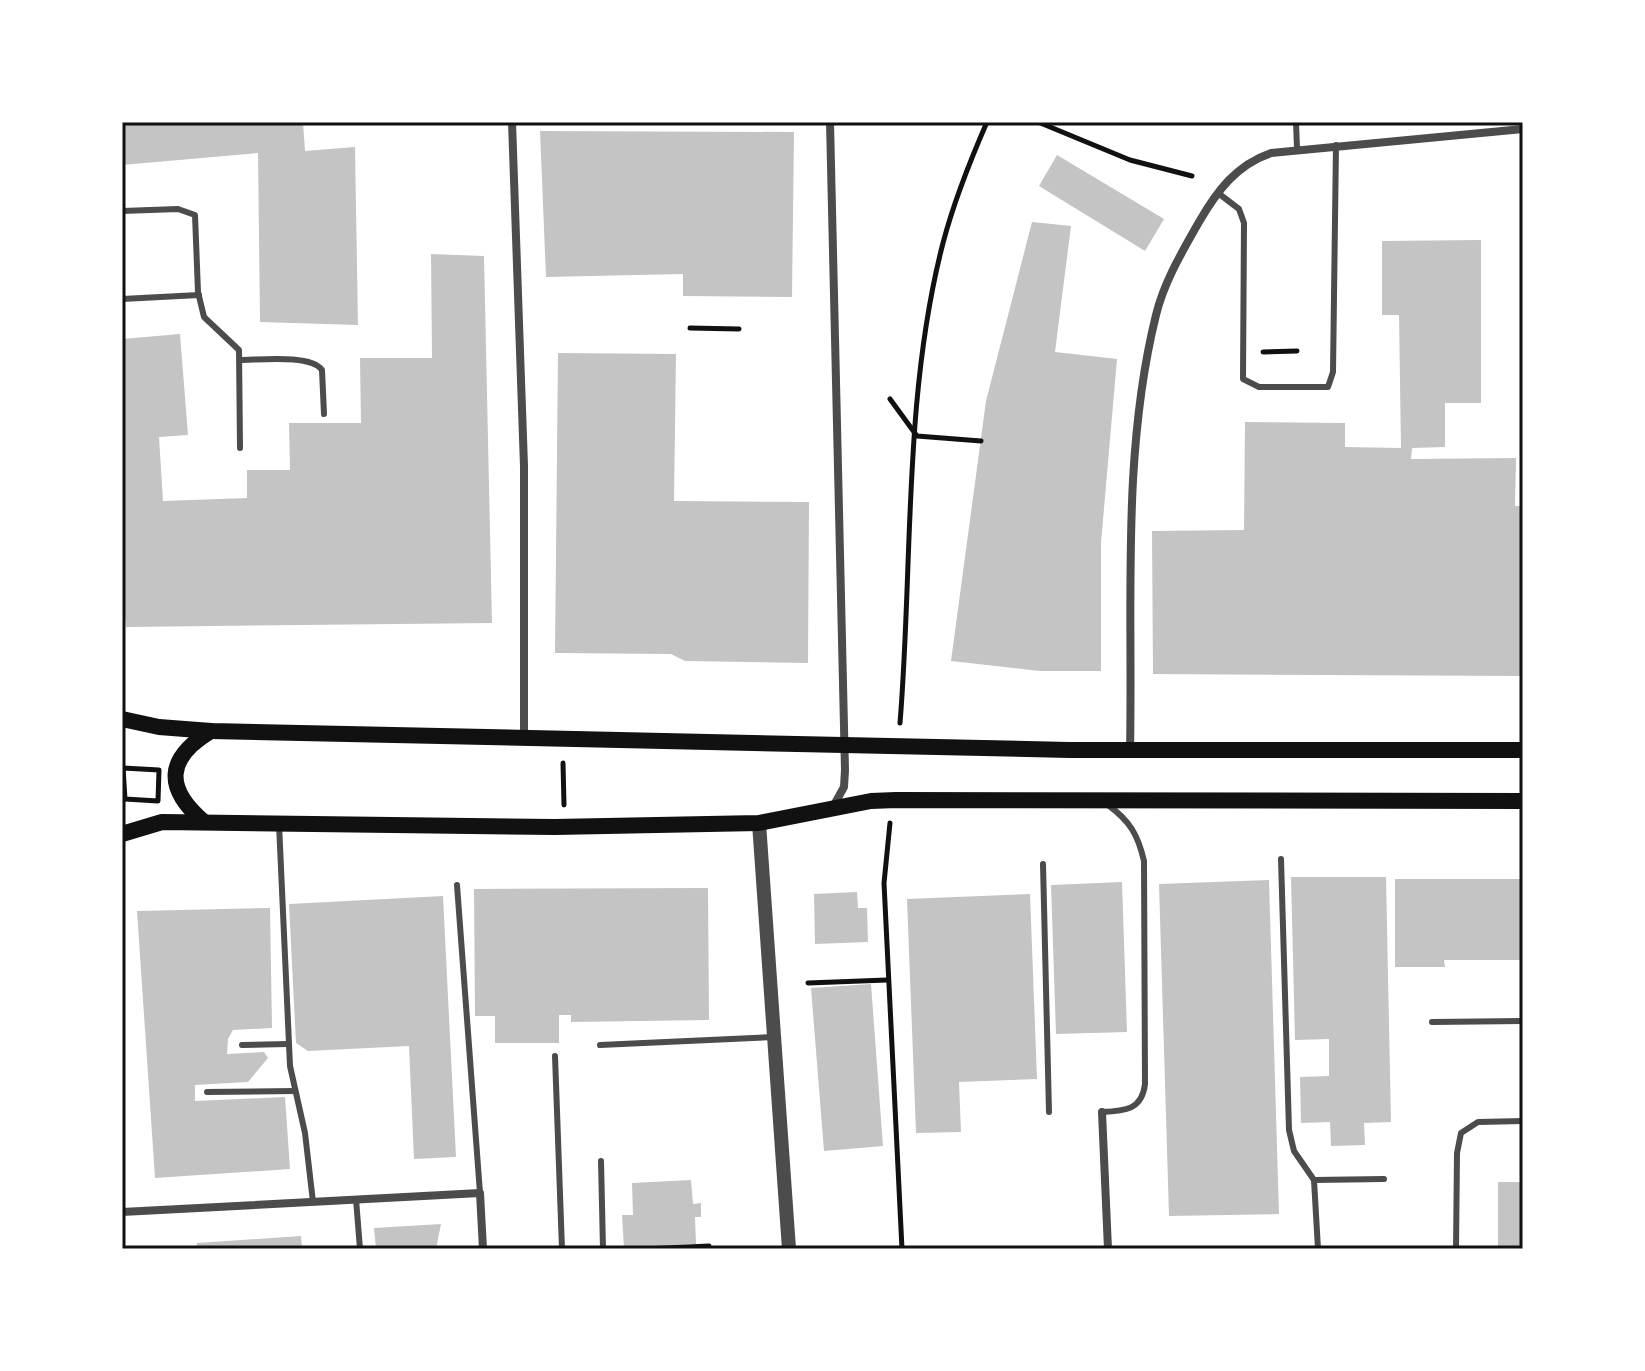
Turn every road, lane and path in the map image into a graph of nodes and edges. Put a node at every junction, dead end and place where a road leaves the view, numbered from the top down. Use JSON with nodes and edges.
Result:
{"nodes":[{"id":1,"x":512,"y":122,"type":"edge"},
{"id":2,"x":830,"y":122,"type":"edge"},
{"id":3,"x":987,"y":122,"type":"edge"},
{"id":4,"x":1038,"y":122,"type":"edge"},
{"id":5,"x":1296,"y":122,"type":"edge"},
{"id":6,"x":1523,"y":129,"type":"edge"},
{"id":7,"x":1336,"y":145,"type":"junction"},
{"id":8,"x":1297,"y":148,"type":"junction"},
{"id":9,"x":1192,"y":176,"type":"dead end"},
{"id":10,"x":1218,"y":193,"type":"junction"},
{"id":11,"x":122,"y":211,"type":"edge"},
{"id":12,"x":199,"y":295,"type":"junction"},
{"id":13,"x":122,"y":299,"type":"edge"},
{"id":14,"x":690,"y":328,"type":"dead end"},
{"id":15,"x":739,"y":329,"type":"dead end"},
{"id":16,"x":1297,"y":351,"type":"dead end"},
{"id":17,"x":1263,"y":352,"type":"dead end"},
{"id":18,"x":240,"y":360,"type":"junction"},
{"id":19,"x":890,"y":399,"type":"dead end"},
{"id":20,"x":324,"y":414,"type":"dead end"},
{"id":21,"x":917,"y":436,"type":"junction"},
{"id":22,"x":981,"y":441,"type":"dead end"},
{"id":23,"x":240,"y":448,"type":"dead end"},
{"id":24,"x":122,"y":719,"type":"edge"},
{"id":25,"x":899,"y":727,"type":"dead end"},
{"id":26,"x":211,"y":731,"type":"junction"},
{"id":27,"x":524,"y":737,"type":"junction"},
{"id":28,"x":842,"y":746,"type":"junction"},
{"id":29,"x":1523,"y":750,"type":"edge"},
{"id":30,"x":1130,"y":751,"type":"junction"},
{"id":31,"x":563,"y":762,"type":"dead end"},
{"id":32,"x":125,"y":799,"type":"joint"},
{"id":33,"x":1102,"y":801,"type":"junction"},
{"id":34,"x":1523,"y":801,"type":"edge"},
{"id":35,"x":565,"y":807,"type":"dead end"},
{"id":36,"x":828,"y":810,"type":"junction"},
{"id":37,"x":204,"y":822,"type":"junction"},
{"id":38,"x":759,"y":823,"type":"junction"},
{"id":39,"x":279,"y":824,"type":"junction"},
{"id":40,"x":122,"y":834,"type":"edge"},
{"id":41,"x":886,"y":841,"type":"dead end"},
{"id":42,"x":1281,"y":859,"type":"dead end"},
{"id":43,"x":1043,"y":864,"type":"dead end"},
{"id":44,"x":457,"y":885,"type":"dead end"},
{"id":45,"x":887,"y":980,"type":"junction"},
{"id":46,"x":808,"y":983,"type":"dead end"},
{"id":47,"x":1523,"y":1021,"type":"edge"},
{"id":48,"x":1432,"y":1022,"type":"dead end"},
{"id":49,"x":774,"y":1037,"type":"junction"},
{"id":50,"x":288,"y":1044,"type":"junction"},
{"id":51,"x":242,"y":1045,"type":"dead end"},
{"id":52,"x":600,"y":1045,"type":"dead end"},
{"id":53,"x":555,"y":1056,"type":"dead end"},
{"id":54,"x":295,"y":1091,"type":"junction"},
{"id":55,"x":207,"y":1092,"type":"dead end"},
{"id":56,"x":1049,"y":1112,"type":"dead end"},
{"id":57,"x":1102,"y":1112,"type":"joint"},
{"id":58,"x":1523,"y":1121,"type":"edge"},
{"id":59,"x":601,"y":1161,"type":"dead end"},
{"id":60,"x":1384,"y":1179,"type":"dead end"},
{"id":61,"x":1314,"y":1180,"type":"junction"},
{"id":62,"x":480,"y":1193,"type":"junction"},
{"id":63,"x":356,"y":1199,"type":"junction"},
{"id":64,"x":313,"y":1202,"type":"junction"},
{"id":65,"x":122,"y":1212,"type":"edge"},
{"id":66,"x":360,"y":1249,"type":"edge"},
{"id":67,"x":483,"y":1249,"type":"edge"},
{"id":68,"x":562,"y":1249,"type":"edge"},
{"id":69,"x":603,"y":1249,"type":"edge"},
{"id":70,"x":644,"y":1249,"type":"edge"},
{"id":71,"x":709,"y":1249,"type":"edge"},
{"id":72,"x":789,"y":1249,"type":"edge"},
{"id":73,"x":902,"y":1249,"type":"edge"},
{"id":74,"x":1108,"y":1249,"type":"edge"},
{"id":75,"x":1318,"y":1249,"type":"edge"},
{"id":76,"x":1456,"y":1249,"type":"edge"}],
"edges":[{"from":1,"to":27,"type":"street"},
{"from":2,"to":28,"type":"street"},
{"from":3,"to":21,"type":"path"},
{"from":4,"to":9,"type":"path"},
{"from":5,"to":8,"type":"lane"},
{"from":6,"to":7,"type":"street"},
{"from":7,"to":8,"type":"street"},
{"from":7,"to":10,"type":"lane"},
{"from":8,"to":10,"type":"street"},
{"from":10,"to":30,"type":"street"},
{"from":11,"to":12,"type":"lane"},
{"from":12,"to":13,"type":"lane"},
{"from":12,"to":18,"type":"lane"},
{"from":14,"to":15,"type":"path"},
{"from":16,"to":17,"type":"path"},
{"from":18,"to":20,"type":"lane"},
{"from":18,"to":23,"type":"lane"},
{"from":19,"to":21,"type":"path"},
{"from":21,"to":22,"type":"path"},
{"from":21,"to":25,"type":"path"},
{"from":24,"to":26,"type":"main road"},
{"from":26,"to":27,"type":"main road"},
{"from":26,"to":37,"type":"main road"},
{"from":27,"to":28,"type":"main road"},
{"from":28,"to":30,"type":"main road"},
{"from":28,"to":36,"type":"street"},
{"from":29,"to":30,"type":"main road"},
{"from":31,"to":35,"type":"path"},
{"from":32,"to":32,"type":"path"},
{"from":33,"to":34,"type":"main road"},
{"from":33,"to":36,"type":"main road"},
{"from":33,"to":57,"type":"lane"},
{"from":36,"to":38,"type":"main road"},
{"from":37,"to":39,"type":"main road"},
{"from":37,"to":40,"type":"main road"},
{"from":38,"to":39,"type":"main road"},
{"from":38,"to":49,"type":"street"},
{"from":39,"to":50,"type":"lane"},
{"from":41,"to":45,"type":"path"},
{"from":42,"to":61,"type":"lane"},
{"from":43,"to":56,"type":"lane"},
{"from":44,"to":62,"type":"lane"},
{"from":45,"to":46,"type":"path"},
{"from":45,"to":73,"type":"path"},
{"from":47,"to":48,"type":"lane"},
{"from":49,"to":52,"type":"lane"},
{"from":49,"to":72,"type":"street"},
{"from":50,"to":51,"type":"lane"},
{"from":50,"to":54,"type":"lane"},
{"from":53,"to":68,"type":"lane"},
{"from":54,"to":55,"type":"lane"},
{"from":54,"to":64,"type":"lane"},
{"from":57,"to":74,"type":"street"},
{"from":58,"to":76,"type":"lane"},
{"from":59,"to":69,"type":"lane"},
{"from":60,"to":61,"type":"lane"},
{"from":61,"to":75,"type":"lane"},
{"from":62,"to":63,"type":"street"},
{"from":62,"to":67,"type":"street"},
{"from":63,"to":64,"type":"street"},
{"from":63,"to":66,"type":"lane"},
{"from":64,"to":65,"type":"street"},
{"from":70,"to":71,"type":"path"}]}
